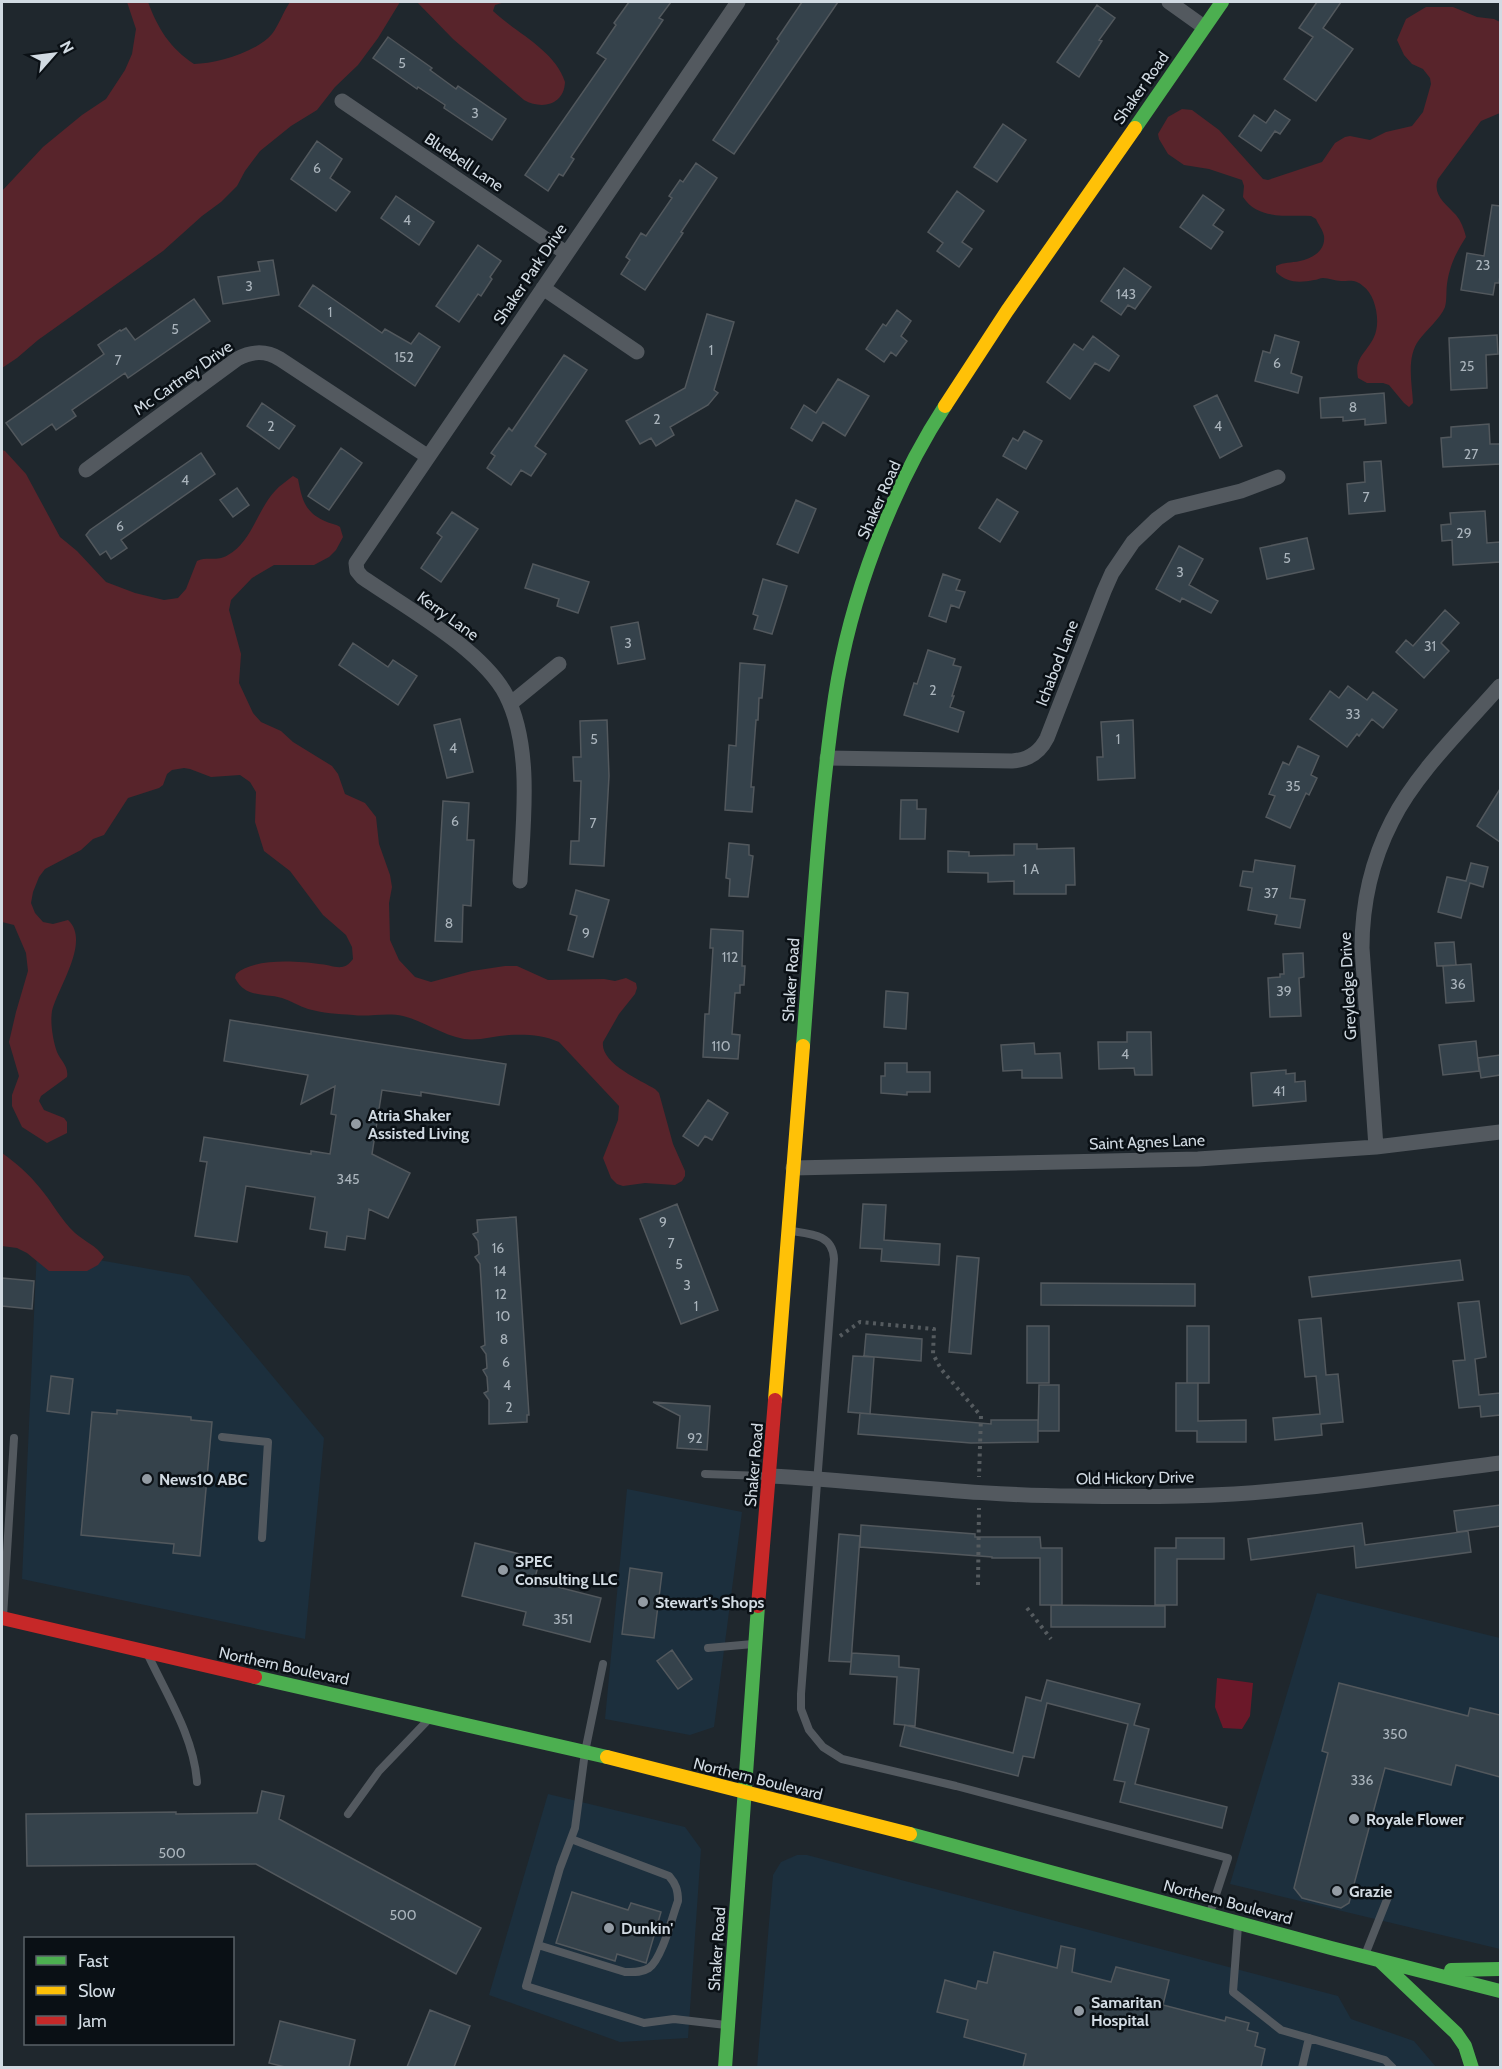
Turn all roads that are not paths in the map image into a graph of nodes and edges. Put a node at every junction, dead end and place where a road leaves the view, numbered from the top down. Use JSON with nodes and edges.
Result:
{"nodes":[{"id":1,"x":738,"y":2,"type":"edge"},
{"id":2,"x":1169,"y":2,"type":"edge"},
{"id":3,"x":1222,"y":2,"type":"edge"},
{"id":4,"x":1204,"y":27,"type":"junction"},
{"id":5,"x":342,"y":101,"type":"dead end"},
{"id":6,"x":566,"y":253,"type":"junction"},
{"id":7,"x":543,"y":288,"type":"junction"},
{"id":8,"x":637,"y":352,"type":"dead end"},
{"id":9,"x":427,"y":456,"type":"junction"},
{"id":10,"x":86,"y":470,"type":"dead end"},
{"id":11,"x":1278,"y":477,"type":"dead end"},
{"id":12,"x":356,"y":568,"type":"joint"},
{"id":13,"x":559,"y":664,"type":"dead end"},
{"id":14,"x":1500,"y":686,"type":"edge"},
{"id":15,"x":510,"y":704,"type":"junction"},
{"id":16,"x":827,"y":758,"type":"junction"},
{"id":17,"x":520,"y":881,"type":"dead end"},
{"id":18,"x":1500,"y":1132,"type":"edge"},
{"id":19,"x":1376,"y":1147,"type":"junction"},
{"id":20,"x":793,"y":1168,"type":"junction"},
{"id":21,"x":788,"y":1231,"type":"junction"},
{"id":22,"x":222,"y":1437,"type":"dead end"},
{"id":23,"x":14,"y":1438,"type":"dead end"},
{"id":24,"x":1500,"y":1463,"type":"edge"},
{"id":25,"x":705,"y":1474,"type":"dead end"},
{"id":26,"x":770,"y":1476,"type":"junction"},
{"id":27,"x":818,"y":1478,"type":"junction"},
{"id":28,"x":262,"y":1538,"type":"dead end"},
{"id":29,"x":2,"y":1618,"type":"edge"},
{"id":30,"x":754,"y":1644,"type":"junction"},
{"id":31,"x":708,"y":1648,"type":"dead end"},
{"id":32,"x":147,"y":1653,"type":"junction"},
{"id":33,"x":603,"y":1664,"type":"dead end"},
{"id":34,"x":432,"y":1716,"type":"junction"},
{"id":35,"x":585,"y":1752,"type":"junction"},
{"id":36,"x":197,"y":1782,"type":"dead end"},
{"id":37,"x":744,"y":1792,"type":"junction"},
{"id":38,"x":348,"y":1814,"type":"dead end"},
{"id":39,"x":571,"y":1839,"type":"junction"},
{"id":40,"x":1388,"y":1898,"type":"dead end"},
{"id":41,"x":1209,"y":1915,"type":"junction"},
{"id":42,"x":1238,"y":1923,"type":"junction"},
{"id":43,"x":538,"y":1945,"type":"junction"},
{"id":44,"x":1365,"y":1957,"type":"junction"},
{"id":45,"x":1380,"y":1961,"type":"junction"},
{"id":46,"x":1500,"y":1969,"type":"edge"},
{"id":47,"x":1419,"y":1971,"type":"junction"},
{"id":48,"x":1500,"y":1990,"type":"edge"},
{"id":49,"x":728,"y":2025,"type":"junction"},
{"id":50,"x":1309,"y":2038,"type":"junction"},
{"id":51,"x":725,"y":2067,"type":"edge"},
{"id":52,"x":1302,"y":2067,"type":"edge"},
{"id":53,"x":1393,"y":2067,"type":"edge"},
{"id":54,"x":1472,"y":2067,"type":"edge"}],
"edges":[{"from":1,"to":6,"type":"street","name":"Shaker Park Drive"},
{"from":2,"to":4,"type":"street"},
{"from":3,"to":4,"type":"main road","name":"Shaker Road"},
{"from":4,"to":16,"type":"main road","name":"Shaker Road"},
{"from":5,"to":6,"type":"street","name":"Bluebell Lane"},
{"from":6,"to":7,"type":"street","name":"Shaker Park Drive"},
{"from":7,"to":8,"type":"street"},
{"from":7,"to":9,"type":"street","name":"Shaker Park Drive"},
{"from":9,"to":10,"type":"street","name":"Mc Cartney Drive"},
{"from":9,"to":12,"type":"street","name":"Shaker Park Drive"},
{"from":11,"to":16,"type":"street","name":"Ichabod Lane"},
{"from":12,"to":15,"type":"street","name":"Kerry Lane"},
{"from":13,"to":15,"type":"street"},
{"from":14,"to":19,"type":"street","name":"Greyledge Drive"},
{"from":15,"to":17,"type":"street","name":"Kerry Lane"},
{"from":16,"to":20,"type":"main road","name":"Shaker Road"},
{"from":18,"to":19,"type":"street","name":"Saint Agnes Lane"},
{"from":19,"to":20,"type":"street","name":"Saint Agnes Lane"},
{"from":20,"to":21,"type":"main road","name":"Shaker Road"},
{"from":21,"to":26,"type":"main road","name":"Shaker Road"},
{"from":21,"to":27,"type":"lane"},
{"from":22,"to":28,"type":"lane"},
{"from":23,"to":29,"type":"lane"},
{"from":24,"to":27,"type":"street","name":"Old Hickory Drive"},
{"from":25,"to":26,"type":"lane"},
{"from":26,"to":27,"type":"street","name":"Old Hickory Drive"},
{"from":26,"to":30,"type":"main road","name":"Shaker Road"},
{"from":27,"to":41,"type":"lane"},
{"from":29,"to":32,"type":"main road","name":"Northern Boulevard"},
{"from":30,"to":31,"type":"lane"},
{"from":30,"to":37,"type":"main road","name":"Shaker Road"},
{"from":32,"to":34,"type":"main road","name":"Northern Boulevard"},
{"from":32,"to":36,"type":"lane"},
{"from":33,"to":35,"type":"lane"},
{"from":34,"to":35,"type":"main road","name":"Northern Boulevard"},
{"from":34,"to":38,"type":"lane"},
{"from":35,"to":37,"type":"main road","name":"Northern Boulevard"},
{"from":35,"to":39,"type":"lane"},
{"from":37,"to":41,"type":"main road","name":"Northern Boulevard"},
{"from":37,"to":49,"type":"main road","name":"Shaker Road"},
{"from":39,"to":43,"type":"lane"},
{"from":39,"to":43,"type":"lane"},
{"from":40,"to":44,"type":"lane"},
{"from":41,"to":42,"type":"main road","name":"Northern Boulevard"},
{"from":42,"to":44,"type":"main road","name":"Northern Boulevard"},
{"from":42,"to":50,"type":"lane"},
{"from":43,"to":49,"type":"lane"},
{"from":44,"to":45,"type":"main road","name":"Northern Boulevard"},
{"from":45,"to":47,"type":"main road","name":"Northern Boulevard"},
{"from":45,"to":54,"type":"main road"},
{"from":46,"to":47,"type":"main road"},
{"from":47,"to":48,"type":"main road","name":"Northern Boulevard"},
{"from":49,"to":51,"type":"main road","name":"Shaker Road"},
{"from":50,"to":52,"type":"lane"},
{"from":50,"to":53,"type":"lane"}]}
